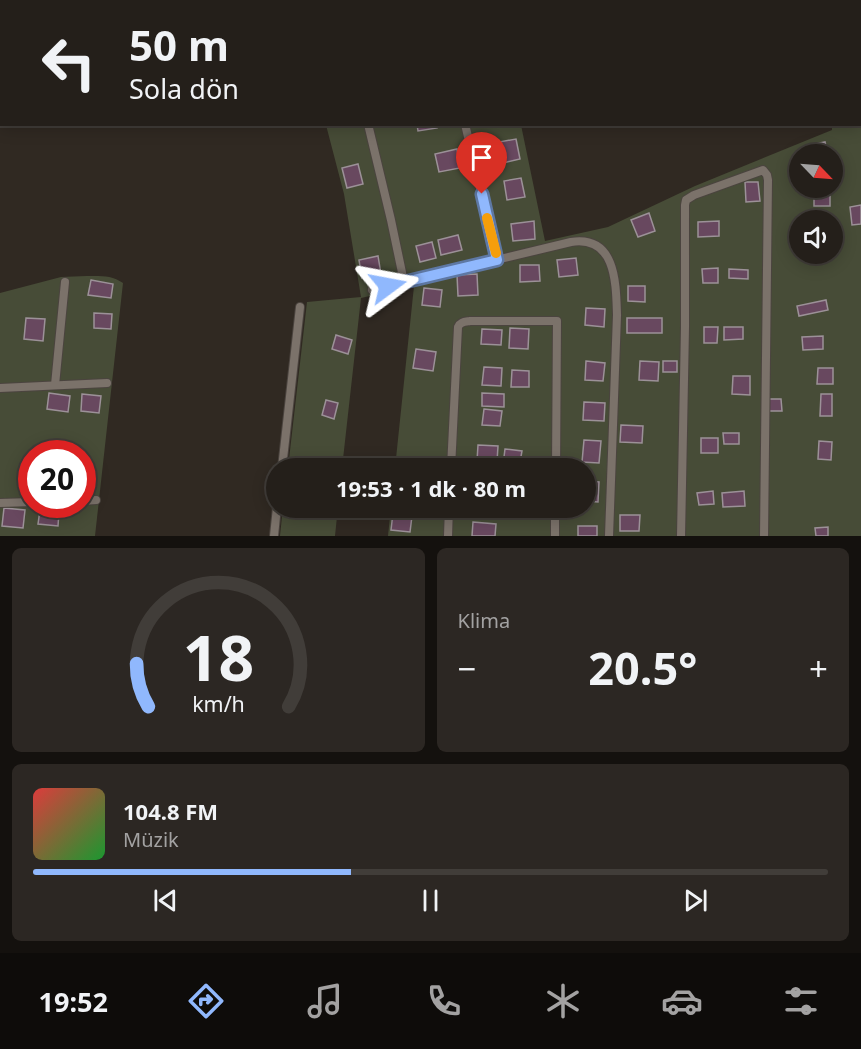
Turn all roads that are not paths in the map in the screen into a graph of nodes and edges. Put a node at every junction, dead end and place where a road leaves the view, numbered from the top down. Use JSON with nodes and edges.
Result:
{"nodes":[{"id":1,"x":368,"y":126,"type":"edge"},
{"id":2,"x":465,"y":126,"type":"edge"},
{"id":3,"x":497,"y":260,"type":"junction"},
{"id":4,"x":65,"y":282,"type":"dead end"},
{"id":5,"x":404,"y":282,"type":"junction"},
{"id":6,"x":372,"y":290,"type":"dead end"},
{"id":7,"x":300,"y":307,"type":"dead end"},
{"id":8,"x":107,"y":383,"type":"dead end"},
{"id":9,"x":55,"y":385,"type":"junction"},
{"id":10,"x":0,"y":388,"type":"edge"},
{"id":11,"x":283,"y":458,"type":"edge"},
{"id":12,"x":451,"y":458,"type":"edge"},
{"id":13,"x":556,"y":458,"type":"edge"},
{"id":14,"x":18,"y":502,"type":"edge"},
{"id":15,"x":0,"y":503,"type":"edge"},
{"id":16,"x":276,"y":518,"type":"edge"},
{"id":17,"x":449,"y":518,"type":"edge"},
{"id":18,"x":555,"y":518,"type":"edge"},
{"id":19,"x":274,"y":536,"type":"edge"},
{"id":20,"x":448,"y":536,"type":"edge"},
{"id":21,"x":555,"y":536,"type":"edge"},
{"id":22,"x":609,"y":536,"type":"edge"},
{"id":23,"x":681,"y":536,"type":"edge"},
{"id":24,"x":764,"y":536,"type":"edge"}],
"edges":[{"from":1,"to":5,"type":"lane"},
{"from":2,"to":3,"type":"lane"},
{"from":3,"to":5,"type":"lane"},
{"from":3,"to":22,"type":"lane"},
{"from":4,"to":9,"type":"lane"},
{"from":5,"to":6,"type":"lane"},
{"from":7,"to":11,"type":"lane"},
{"from":8,"to":9,"type":"lane"},
{"from":9,"to":10,"type":"lane"},
{"from":12,"to":13,"type":"lane"},
{"from":14,"to":15,"type":"lane"},
{"from":16,"to":19,"type":"lane"},
{"from":17,"to":20,"type":"lane"},
{"from":18,"to":21,"type":"lane"},
{"from":23,"to":24,"type":"lane"}]}
